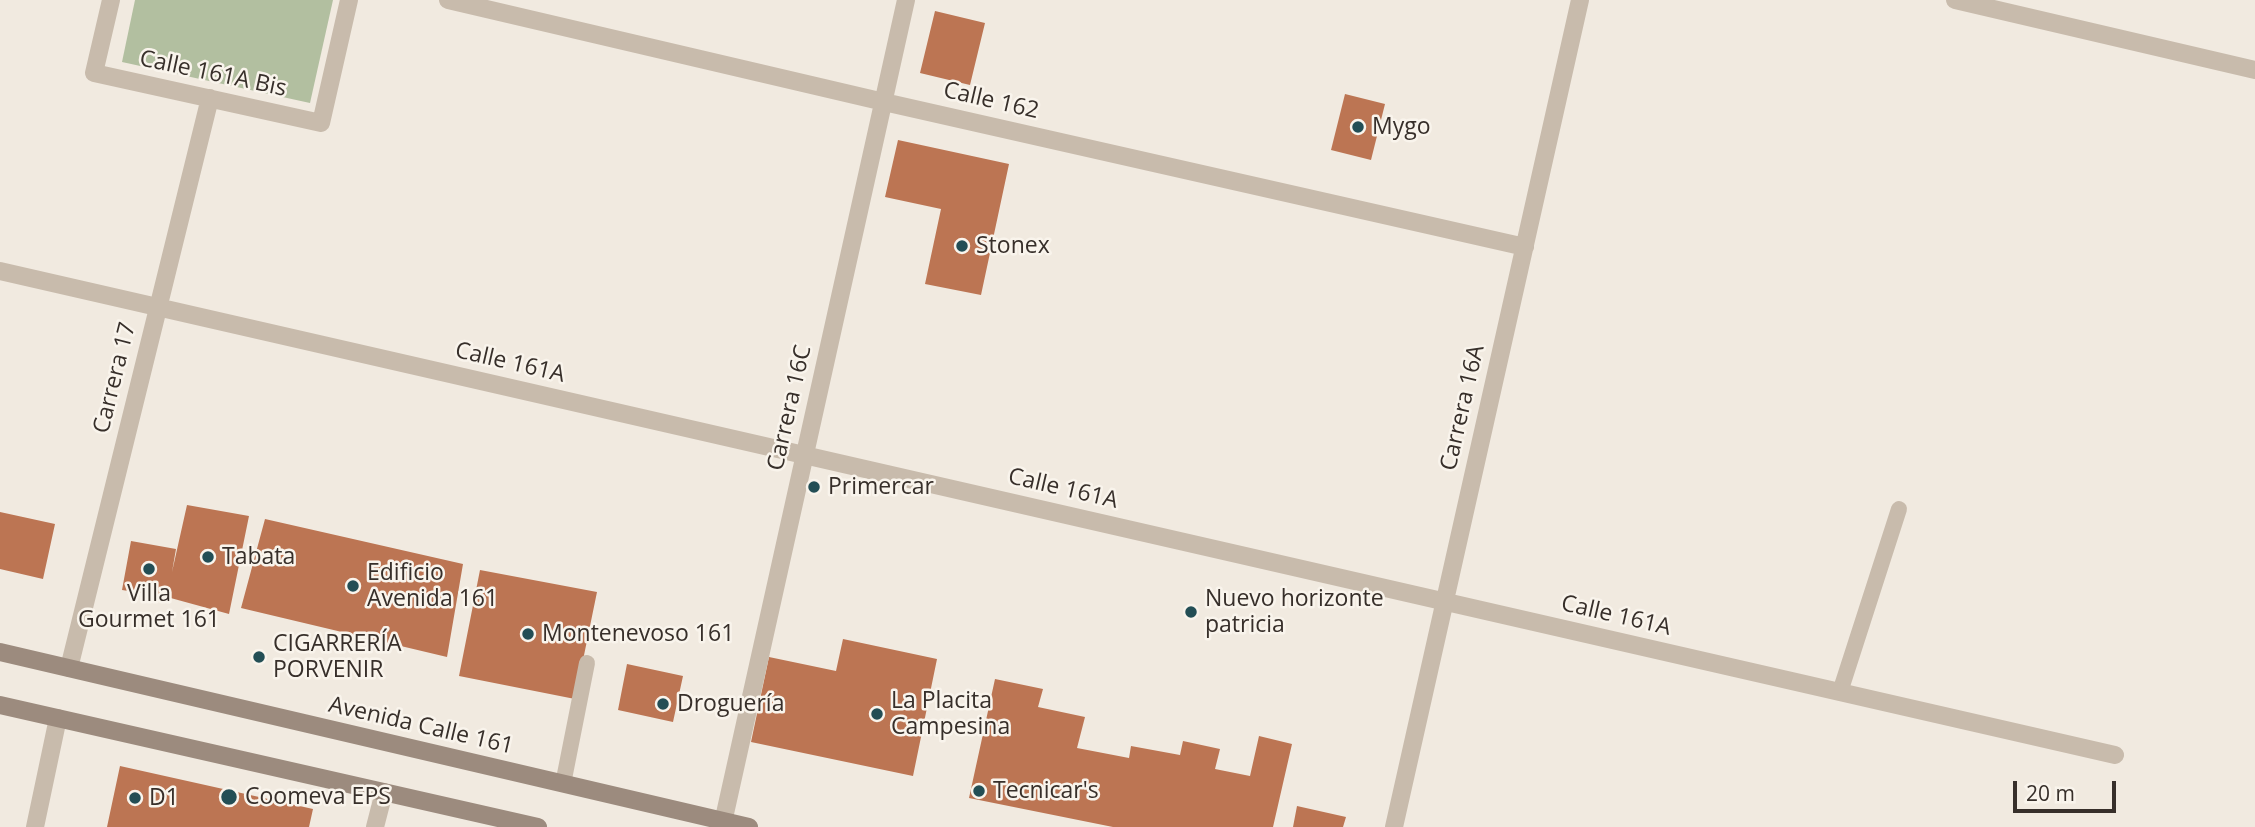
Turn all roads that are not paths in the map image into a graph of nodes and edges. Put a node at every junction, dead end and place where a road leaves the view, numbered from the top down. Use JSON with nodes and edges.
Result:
{"nodes":[{"id":1,"x":111,"y":0,"type":"edge"},
{"id":2,"x":349,"y":0,"type":"edge"},
{"id":3,"x":448,"y":0,"type":"edge"},
{"id":4,"x":906,"y":0,"type":"edge"},
{"id":5,"x":1580,"y":0,"type":"edge"},
{"id":6,"x":1955,"y":0,"type":"edge"},
{"id":7,"x":2255,"y":70,"type":"edge"},
{"id":8,"x":210,"y":99,"type":"junction"},
{"id":9,"x":884,"y":102,"type":"junction"},
{"id":10,"x":1525,"y":247,"type":"junction"},
{"id":11,"x":0,"y":271,"type":"edge"},
{"id":12,"x":158,"y":307,"type":"junction"},
{"id":13,"x":805,"y":456,"type":"junction"},
{"id":14,"x":1899,"y":509,"type":"dead end"},
{"id":15,"x":1445,"y":602,"type":"junction"},
{"id":16,"x":0,"y":652,"type":"edge"},
{"id":17,"x":587,"y":663,"type":"dead end"},
{"id":18,"x":69,"y":668,"type":"junction"},
{"id":19,"x":1840,"y":692,"type":"junction"},
{"id":20,"x":0,"y":705,"type":"edge"},
{"id":21,"x":58,"y":718,"type":"junction"},
{"id":22,"x":2115,"y":755,"type":"dead end"},
{"id":23,"x":563,"y":784,"type":"junction"},
{"id":24,"x":384,"y":792,"type":"junction"},
{"id":25,"x":723,"y":824,"type":"edge"},
{"id":26,"x":36,"y":827,"type":"edge"},
{"id":27,"x":375,"y":827,"type":"edge"},
{"id":28,"x":538,"y":827,"type":"edge"},
{"id":29,"x":750,"y":827,"type":"edge"},
{"id":30,"x":1394,"y":827,"type":"edge"}],
"edges":[{"from":1,"to":8,"type":"street","name":"Calle 161A Bis"},
{"from":2,"to":8,"type":"street","name":"Calle 161A Bis"},
{"from":3,"to":9,"type":"street","name":"Calle 162"},
{"from":4,"to":9,"type":"street","name":"Carrera 16C"},
{"from":5,"to":10,"type":"street","name":"Carrera 16A"},
{"from":6,"to":7,"type":"street"},
{"from":8,"to":12,"type":"street","name":"Carrera 17"},
{"from":9,"to":10,"type":"street","name":"Calle 162"},
{"from":9,"to":13,"type":"street","name":"Carrera 16C"},
{"from":10,"to":15,"type":"street","name":"Carrera 16A"},
{"from":11,"to":12,"type":"street","name":"Calle 161A"},
{"from":12,"to":13,"type":"street","name":"Calle 161A"},
{"from":12,"to":18,"type":"street","name":"Carrera 17"},
{"from":13,"to":15,"type":"street","name":"Calle 161A"},
{"from":13,"to":25,"type":"street","name":"Carrera 16C"},
{"from":14,"to":19,"type":"lane"},
{"from":15,"to":19,"type":"street","name":"Calle 161A"},
{"from":15,"to":30,"type":"street","name":"Carrera 16A"},
{"from":16,"to":18,"type":"main road","name":"Avenida Calle 161"},
{"from":17,"to":23,"type":"lane"},
{"from":18,"to":23,"type":"main road","name":"Avenida Calle 161"},
{"from":19,"to":22,"type":"street","name":"Calle 161A"},
{"from":20,"to":21,"type":"main road"},
{"from":21,"to":24,"type":"main road"},
{"from":21,"to":26,"type":"street"},
{"from":23,"to":25,"type":"main road","name":"Avenida Calle 161"},
{"from":24,"to":27,"type":"street"},
{"from":24,"to":28,"type":"main road"},
{"from":25,"to":29,"type":"main road","name":"Avenida Calle 161"}]}
